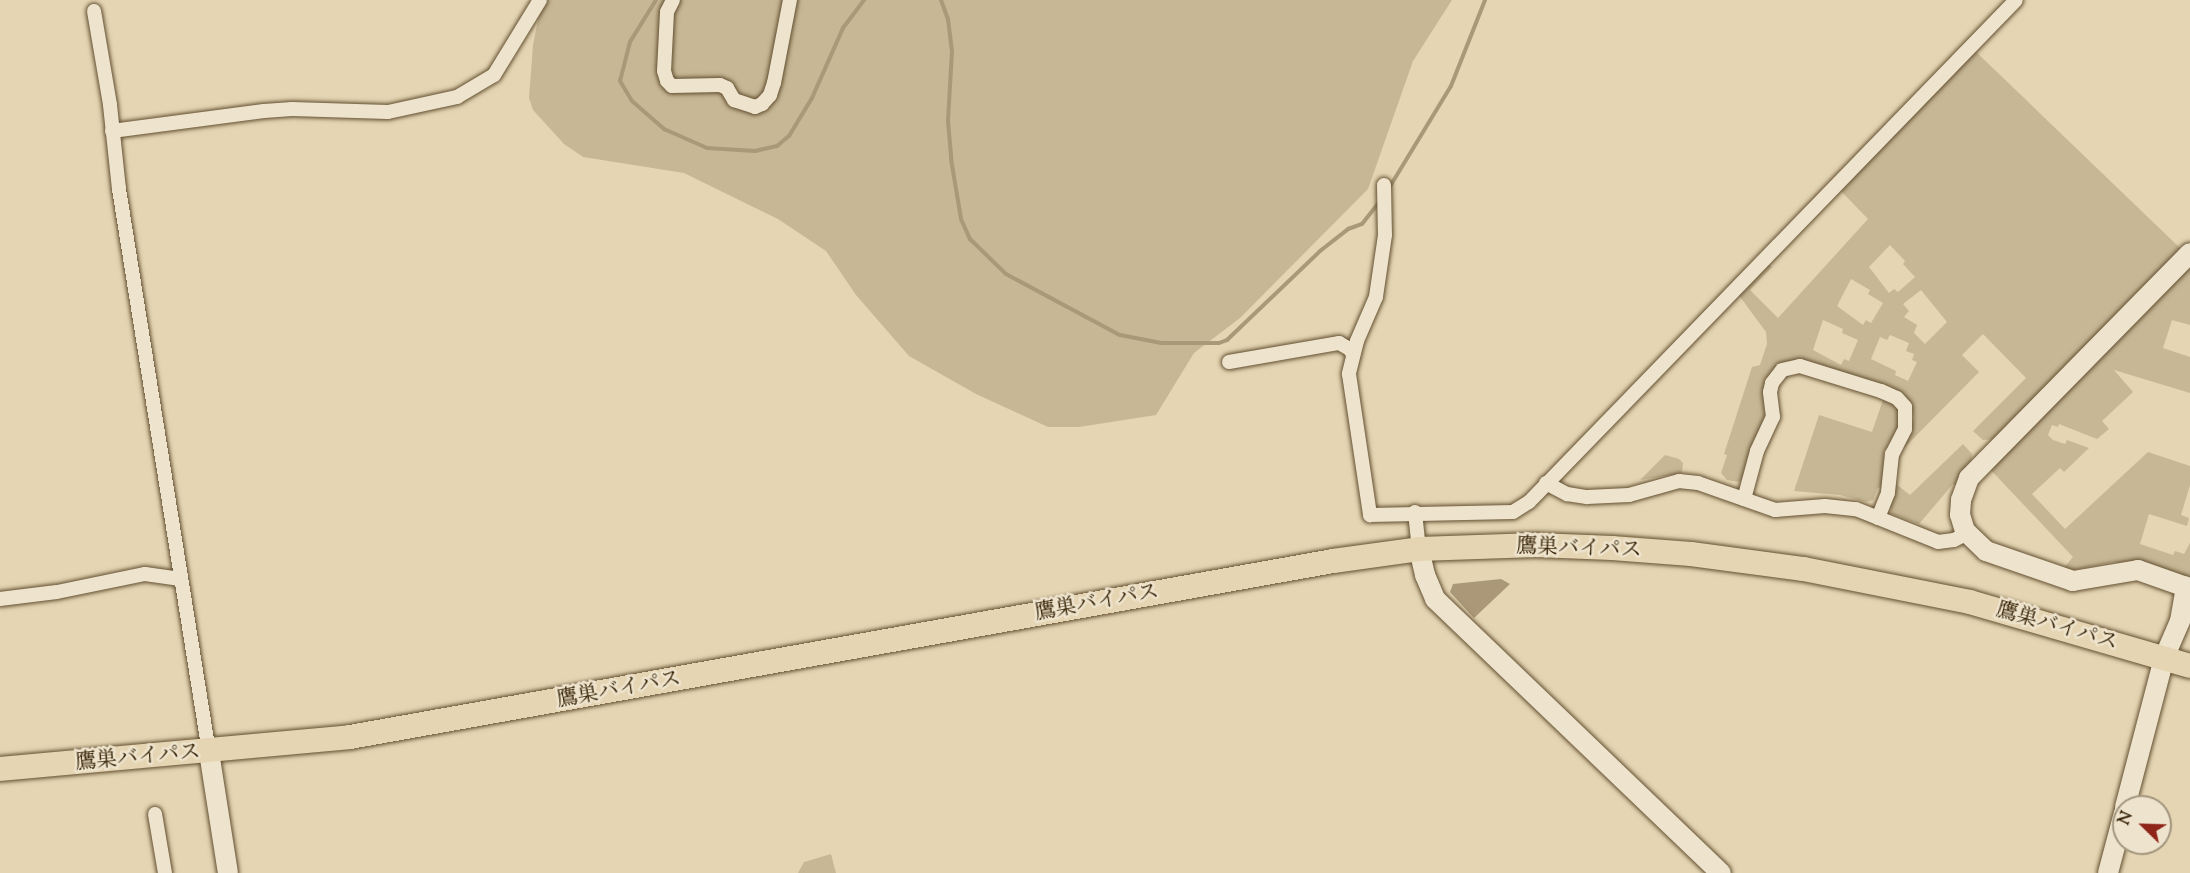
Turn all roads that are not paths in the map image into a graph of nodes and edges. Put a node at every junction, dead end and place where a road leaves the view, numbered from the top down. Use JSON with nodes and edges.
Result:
{"nodes":[{"id":1,"x":540,"y":0,"type":"edge"},
{"id":2,"x":673,"y":0,"type":"edge"},
{"id":3,"x":790,"y":0,"type":"edge"},
{"id":4,"x":2016,"y":0,"type":"edge"},
{"id":5,"x":94,"y":11,"type":"dead end"},
{"id":6,"x":112,"y":131,"type":"junction"},
{"id":7,"x":1384,"y":185,"type":"dead end"},
{"id":8,"x":2190,"y":253,"type":"edge"},
{"id":9,"x":1353,"y":355,"type":"junction"},
{"id":10,"x":1229,"y":362,"type":"dead end"},
{"id":11,"x":1546,"y":483,"type":"junction"},
{"id":12,"x":1744,"y":499,"type":"junction"},
{"id":13,"x":1415,"y":512,"type":"junction"},
{"id":14,"x":1878,"y":518,"type":"junction"},
{"id":15,"x":1968,"y":533,"type":"junction"},
{"id":16,"x":1419,"y":549,"type":"junction"},
{"id":17,"x":181,"y":579,"type":"junction"},
{"id":18,"x":0,"y":599,"type":"edge"},
{"id":19,"x":2164,"y":658,"type":"junction"},
{"id":20,"x":2190,"y":666,"type":"edge"},
{"id":21,"x":209,"y":752,"type":"junction"},
{"id":22,"x":0,"y":769,"type":"edge"},
{"id":23,"x":2129,"y":795,"type":"edge"},
{"id":24,"x":155,"y":814,"type":"dead end"},
{"id":25,"x":2113,"y":855,"type":"edge"},
{"id":26,"x":165,"y":873,"type":"edge"},
{"id":27,"x":228,"y":873,"type":"edge"},
{"id":28,"x":1721,"y":873,"type":"edge"},
{"id":29,"x":2108,"y":873,"type":"edge"}],
"edges":[{"from":1,"to":6,"type":"street"},
{"from":2,"to":3,"type":"street"},
{"from":4,"to":11,"type":"street"},
{"from":5,"to":6,"type":"street"},
{"from":6,"to":17,"type":"street"},
{"from":7,"to":9,"type":"street"},
{"from":8,"to":15,"type":"street"},
{"from":9,"to":10,"type":"street"},
{"from":9,"to":13,"type":"street"},
{"from":11,"to":12,"type":"street"},
{"from":11,"to":13,"type":"street"},
{"from":12,"to":14,"type":"street"},
{"from":12,"to":14,"type":"street"},
{"from":13,"to":16,"type":"street"},
{"from":14,"to":15,"type":"street"},
{"from":15,"to":19,"type":"street"},
{"from":16,"to":19,"type":"highway","name":"鷹巣バイパス"},
{"from":16,"to":21,"type":"highway","name":"鷹巣バイパス"},
{"from":16,"to":28,"type":"street"},
{"from":17,"to":18,"type":"street"},
{"from":17,"to":21,"type":"street"},
{"from":19,"to":20,"type":"highway","name":"鷹巣バイパス"},
{"from":19,"to":23,"type":"street"},
{"from":21,"to":22,"type":"highway","name":"鷹巣バイパス"},
{"from":21,"to":27,"type":"street"},
{"from":24,"to":26,"type":"street"},
{"from":25,"to":29,"type":"street"}]}
